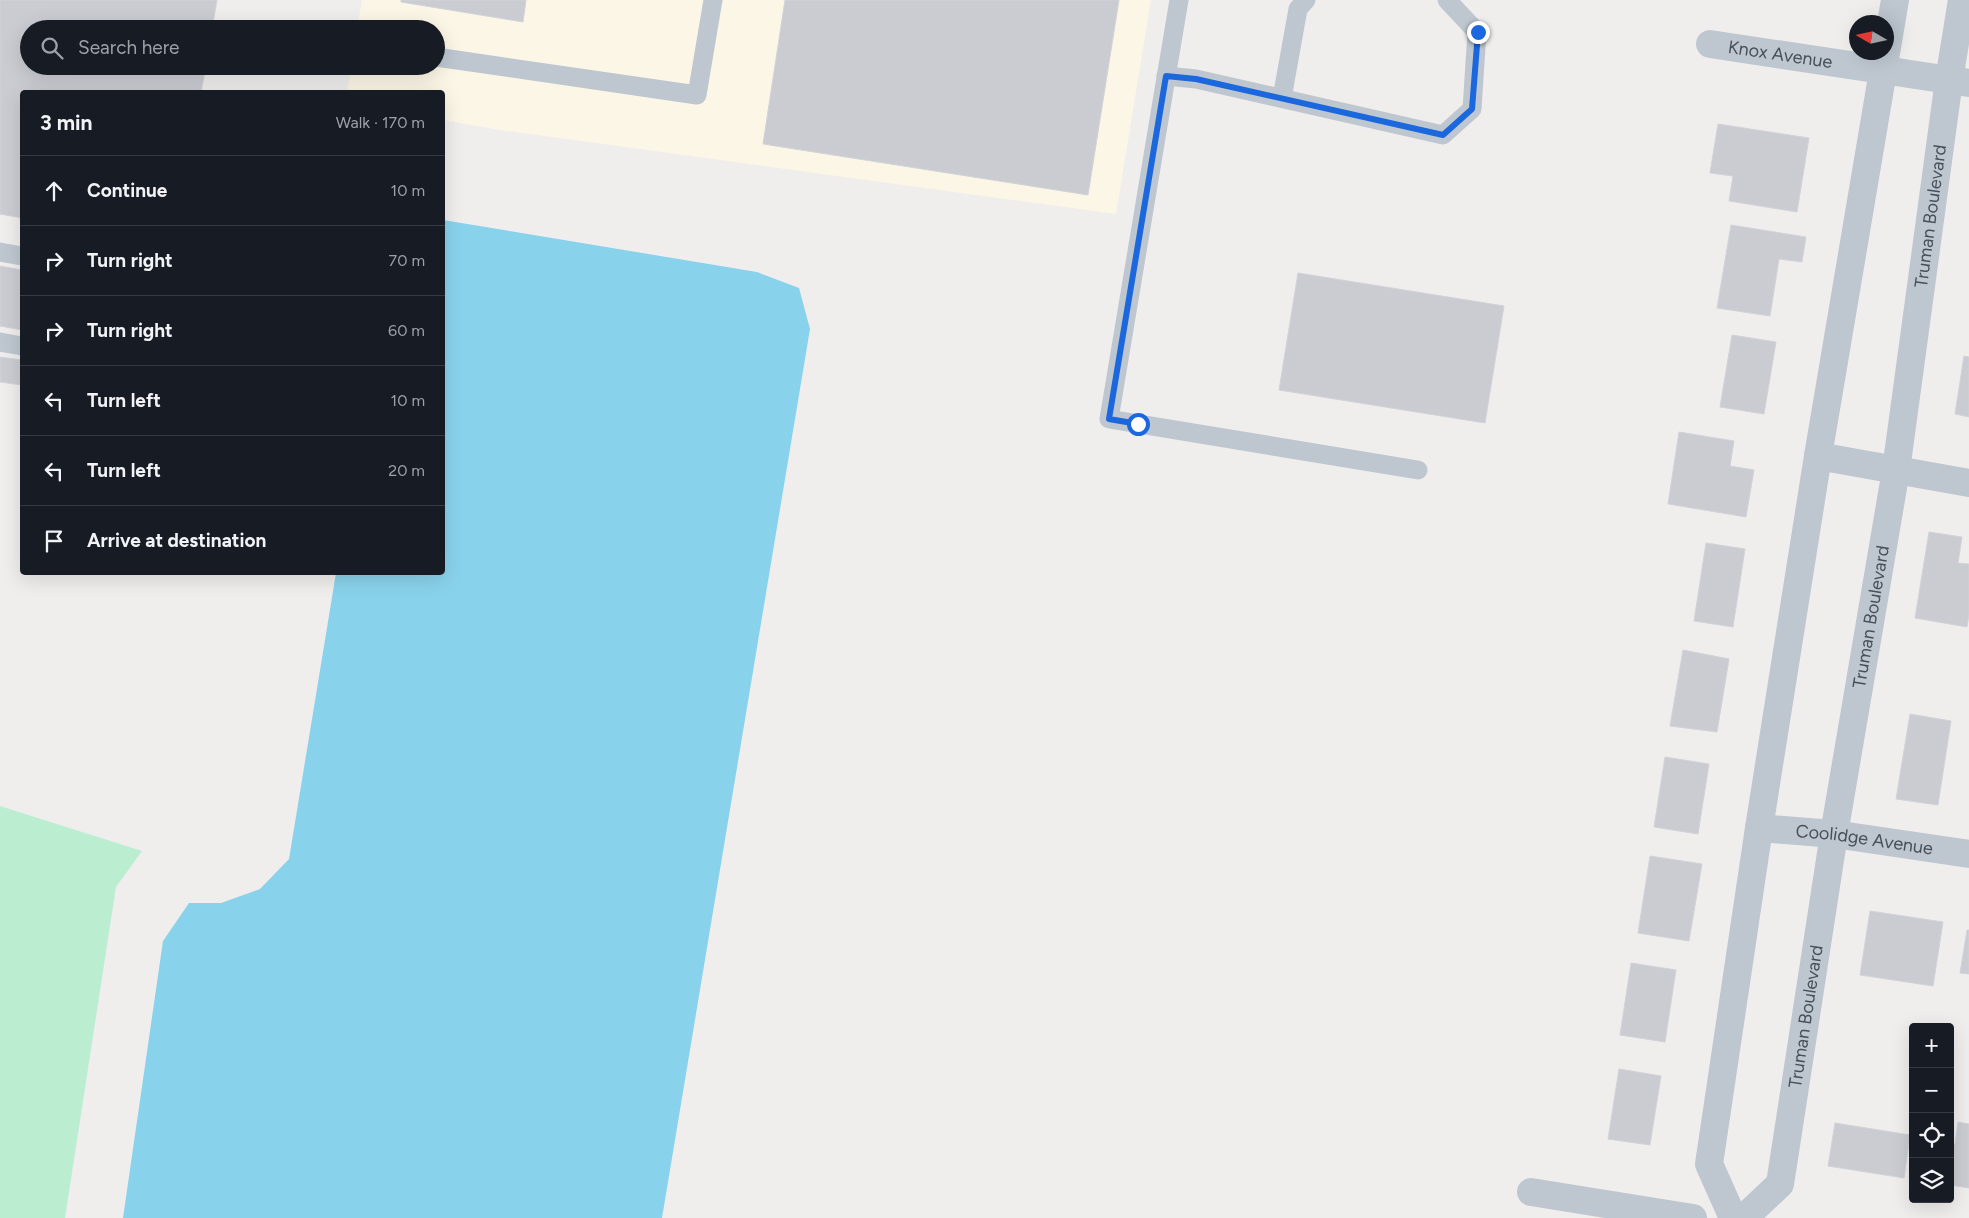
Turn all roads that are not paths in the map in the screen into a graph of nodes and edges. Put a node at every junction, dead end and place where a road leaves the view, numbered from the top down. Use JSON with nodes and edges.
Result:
{"nodes":[{"id":1,"x":713,"y":0,"type":"edge"},
{"id":2,"x":1179,"y":0,"type":"edge"},
{"id":3,"x":1306,"y":0,"type":"edge"},
{"id":4,"x":1447,"y":0,"type":"edge"},
{"id":5,"x":1895,"y":0,"type":"edge"},
{"id":6,"x":1962,"y":0,"type":"edge"},
{"id":7,"x":1710,"y":44,"type":"dead end"},
{"id":8,"x":445,"y":57,"type":"edge"},
{"id":9,"x":1884,"y":70,"type":"junction"},
{"id":10,"x":1166,"y":76,"type":"junction"},
{"id":11,"x":1959,"y":82,"type":"edge"},
{"id":12,"x":1282,"y":98,"type":"junction"},
{"id":13,"x":0,"y":252,"type":"edge"},
{"id":14,"x":20,"y":256,"type":"edge"},
{"id":15,"x":0,"y":342,"type":"edge"},
{"id":16,"x":20,"y":346,"type":"edge"},
{"id":17,"x":1818,"y":456,"type":"junction"},
{"id":18,"x":1418,"y":470,"type":"dead end"},
{"id":19,"x":1896,"y":470,"type":"junction"},
{"id":20,"x":1969,"y":483,"type":"edge"},
{"id":21,"x":1759,"y":828,"type":"junction"},
{"id":22,"x":1834,"y":834,"type":"junction"},
{"id":23,"x":1969,"y":854,"type":"edge"},
{"id":24,"x":1531,"y":1192,"type":"dead end"},
{"id":25,"x":1692,"y":1218,"type":"edge"},
{"id":26,"x":1734,"y":1218,"type":"edge"},
{"id":27,"x":1744,"y":1218,"type":"edge"}],
"edges":[{"from":1,"to":8,"type":"lane"},
{"from":2,"to":10,"type":"lane"},
{"from":3,"to":12,"type":"lane"},
{"from":4,"to":12,"type":"lane"},
{"from":5,"to":9,"type":"street"},
{"from":6,"to":11,"type":"street","name":"Truman Boulevard"},
{"from":7,"to":9,"type":"street","name":"Knox Avenue"},
{"from":9,"to":11,"type":"street","name":"Knox Avenue"},
{"from":9,"to":17,"type":"street"},
{"from":10,"to":12,"type":"lane"},
{"from":10,"to":18,"type":"lane"},
{"from":11,"to":19,"type":"street","name":"Truman Boulevard"},
{"from":13,"to":14,"type":"lane"},
{"from":15,"to":16,"type":"lane"},
{"from":17,"to":19,"type":"street"},
{"from":17,"to":21,"type":"street"},
{"from":19,"to":20,"type":"street"},
{"from":19,"to":22,"type":"street","name":"Truman Boulevard"},
{"from":21,"to":22,"type":"street","name":"Coolidge Avenue"},
{"from":21,"to":26,"type":"street"},
{"from":22,"to":23,"type":"street","name":"Coolidge Avenue"},
{"from":22,"to":27,"type":"street","name":"Truman Boulevard"},
{"from":24,"to":25,"type":"street"}]}
